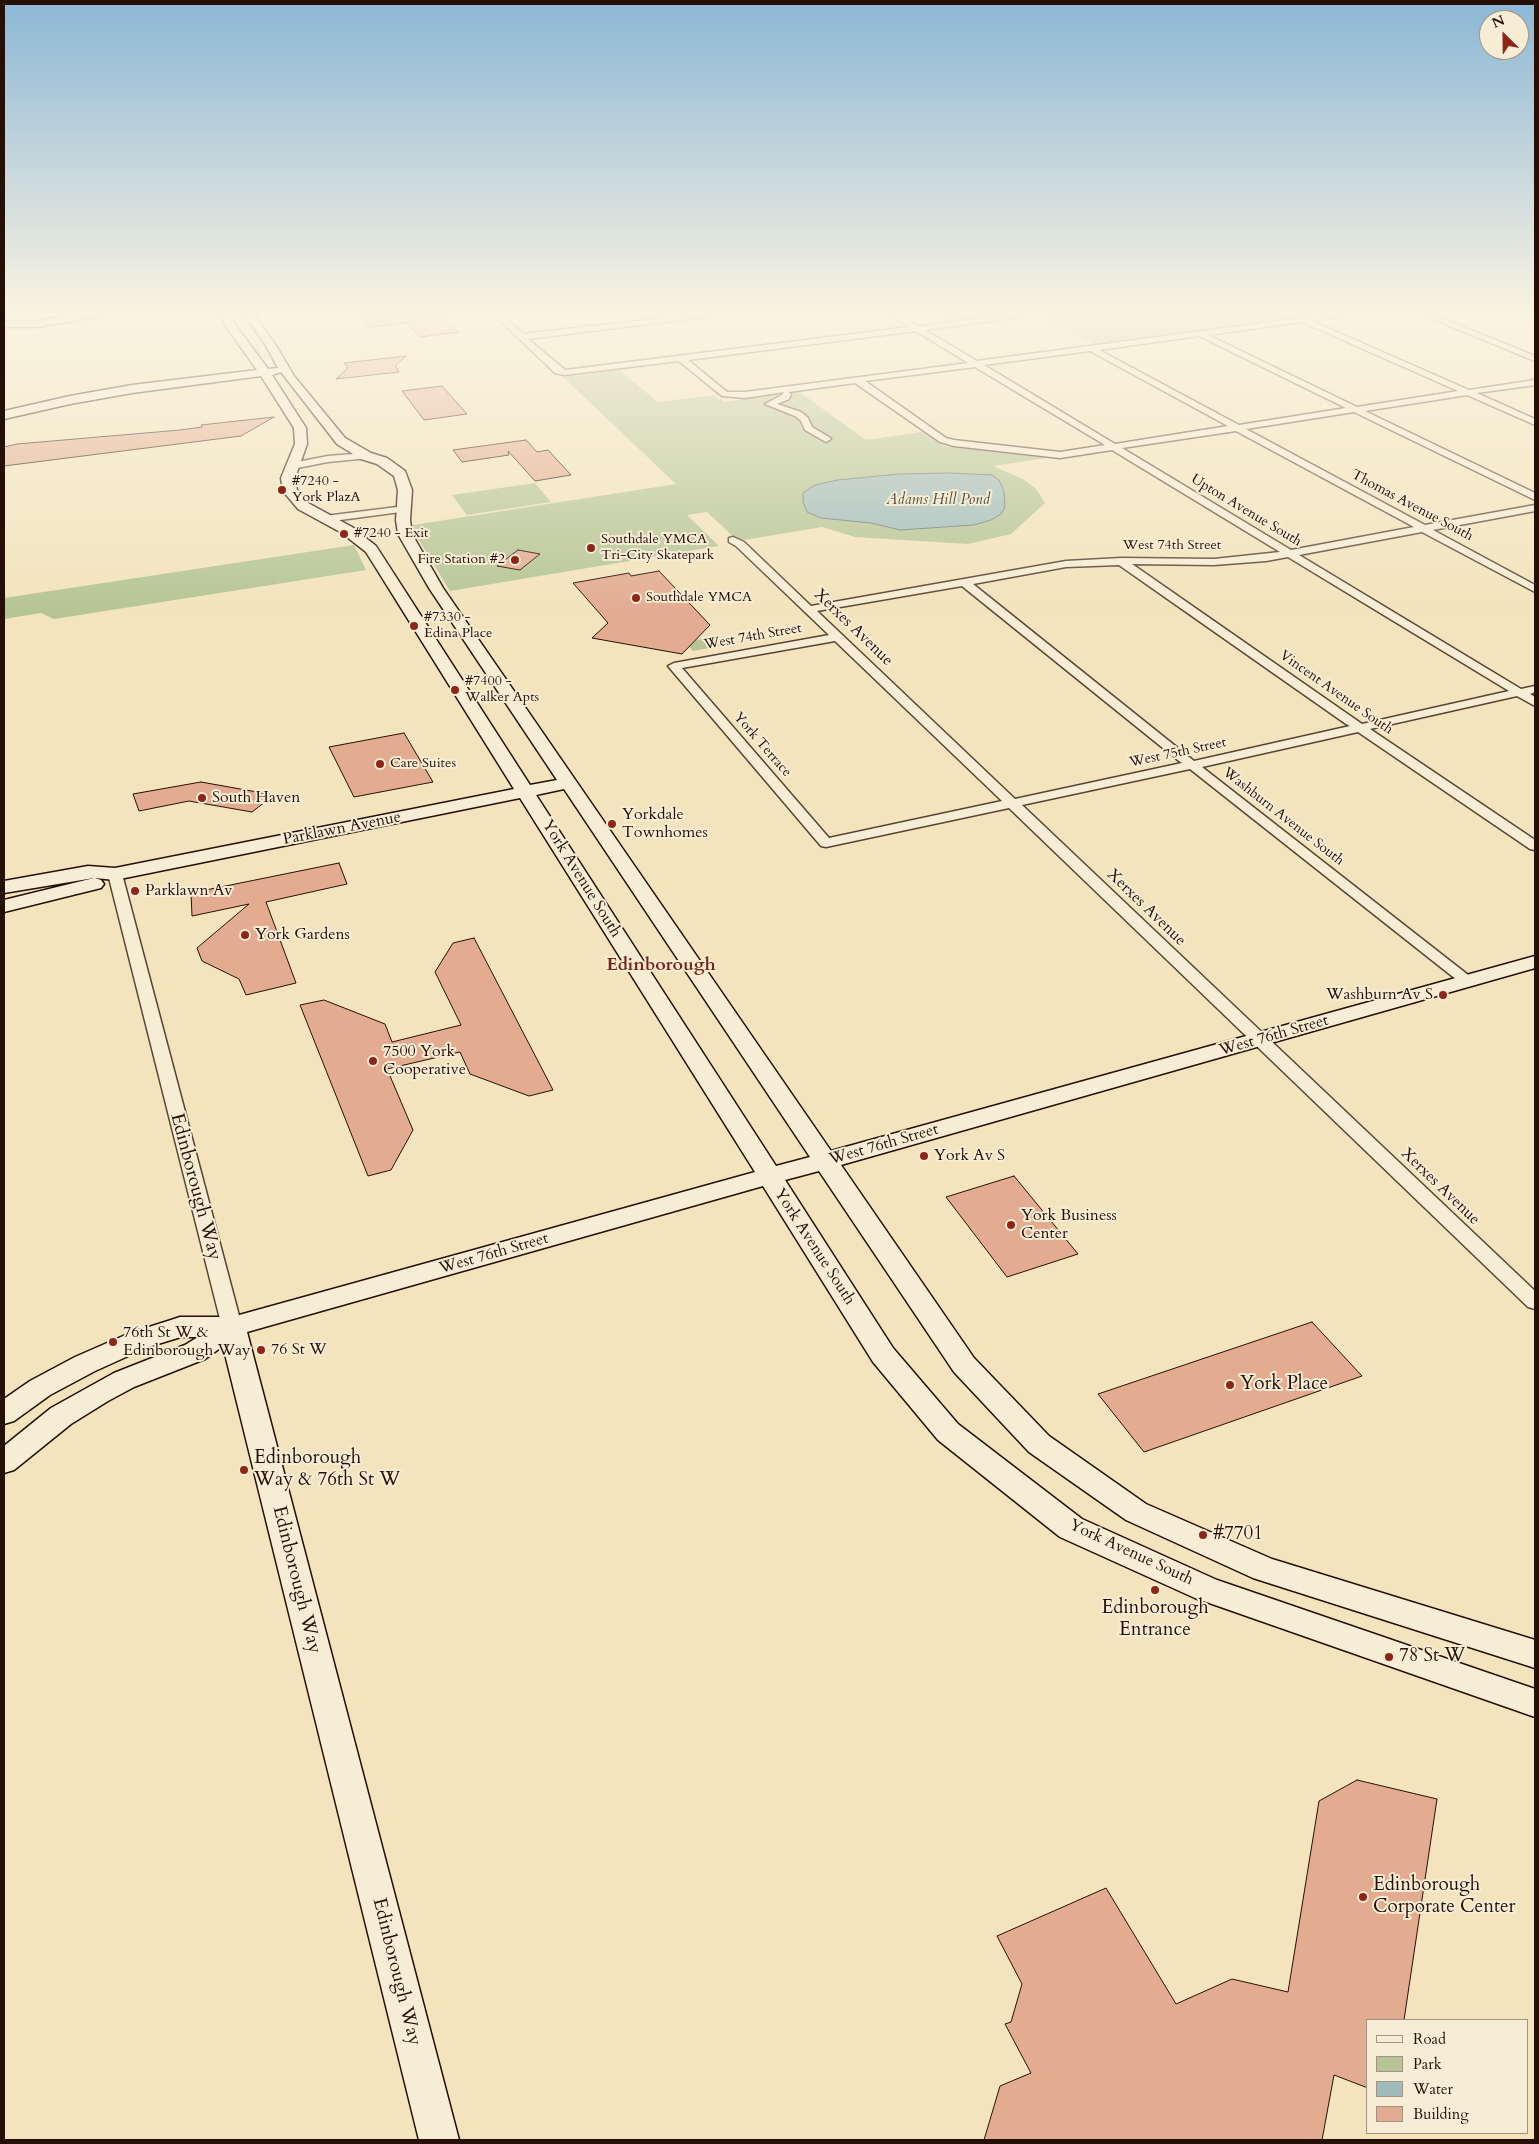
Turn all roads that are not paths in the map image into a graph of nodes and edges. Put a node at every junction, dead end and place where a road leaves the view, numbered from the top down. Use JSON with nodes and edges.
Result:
{"nodes":[{"id":1,"x":290,"y":413,"type":"edge"},
{"id":2,"x":317,"y":413,"type":"edge"},
{"id":3,"x":795,"y":413,"type":"edge"},
{"id":4,"x":904,"y":413,"type":"edge"},
{"id":5,"x":1057,"y":413,"type":"edge"},
{"id":6,"x":1210,"y":413,"type":"edge"},
{"id":7,"x":1336,"y":413,"type":"edge"},
{"id":8,"x":1362,"y":413,"type":"edge"},
{"id":9,"x":1515,"y":413,"type":"edge"},
{"id":10,"x":1535,"y":422,"type":"edge"},
{"id":11,"x":1238,"y":428,"type":"junction"},
{"id":12,"x":826,"y":439,"type":"dead end"},
{"id":13,"x":1114,"y":448,"type":"junction"},
{"id":14,"x":366,"y":456,"type":"junction"},
{"id":15,"x":292,"y":466,"type":"junction"},
{"id":16,"x":1535,"y":497,"type":"edge"},
{"id":17,"x":1535,"y":508,"type":"edge"},
{"id":18,"x":405,"y":509,"type":"junction"},
{"id":19,"x":325,"y":519,"type":"junction"},
{"id":20,"x":1425,"y":529,"type":"junction"},
{"id":21,"x":733,"y":540,"type":"dead end"},
{"id":22,"x":1290,"y":554,"type":"junction"},
{"id":23,"x":1121,"y":561,"type":"junction"},
{"id":24,"x":964,"y":582,"type":"junction"},
{"id":25,"x":1535,"y":589,"type":"edge"},
{"id":26,"x":448,"y":606,"type":"junction"},
{"id":27,"x":808,"y":610,"type":"junction"},
{"id":28,"x":411,"y":612,"type":"junction"},
{"id":29,"x":836,"y":637,"type":"junction"},
{"id":30,"x":674,"y":666,"type":"joint"},
{"id":31,"x":1535,"y":689,"type":"edge"},
{"id":32,"x":1519,"y":692,"type":"junction"},
{"id":33,"x":1535,"y":702,"type":"edge"},
{"id":34,"x":1360,"y":728,"type":"junction"},
{"id":35,"x":1192,"y":765,"type":"junction"},
{"id":36,"x":569,"y":783,"type":"junction"},
{"id":37,"x":526,"y":792,"type":"junction"},
{"id":38,"x":1012,"y":804,"type":"junction"},
{"id":39,"x":826,"y":843,"type":"joint"},
{"id":40,"x":1535,"y":846,"type":"edge"},
{"id":41,"x":115,"y":874,"type":"junction"},
{"id":42,"x":4,"y":887,"type":"edge"},
{"id":43,"x":4,"y":906,"type":"edge"},
{"id":44,"x":1535,"y":962,"type":"edge"},
{"id":45,"x":1467,"y":981,"type":"junction"},
{"id":46,"x":1259,"y":1040,"type":"junction"},
{"id":47,"x":826,"y":1161,"type":"junction"},
{"id":48,"x":770,"y":1177,"type":"junction"},
{"id":49,"x":1535,"y":1302,"type":"edge"},
{"id":50,"x":232,"y":1328,"type":"junction"},
{"id":51,"x":4,"y":1413,"type":"edge"},
{"id":52,"x":4,"y":1462,"type":"edge"},
{"id":53,"x":1535,"y":1654,"type":"edge"},
{"id":54,"x":1535,"y":1703,"type":"edge"},
{"id":55,"x":439,"y":2140,"type":"edge"}],
"edges":[{"from":1,"to":15,"type":"street","name":"York Avenue South"},
{"from":2,"to":14,"type":"street"},
{"from":3,"to":12,"type":"street"},
{"from":4,"to":13,"type":"street"},
{"from":5,"to":13,"type":"street","name":"Upton Avenue South"},
{"from":6,"to":11,"type":"street","name":"Thomas Avenue South"},
{"from":7,"to":11,"type":"street"},
{"from":8,"to":16,"type":"street"},
{"from":9,"to":10,"type":"street"},
{"from":11,"to":13,"type":"street"},
{"from":11,"to":20,"type":"street","name":"Thomas Avenue South"},
{"from":13,"to":22,"type":"street","name":"Upton Avenue South"},
{"from":14,"to":15,"type":"street"},
{"from":14,"to":18,"type":"street"},
{"from":15,"to":19,"type":"street","name":"York Avenue South"},
{"from":17,"to":20,"type":"street","name":"West 74th Street"},
{"from":18,"to":19,"type":"street"},
{"from":18,"to":26,"type":"street"},
{"from":19,"to":28,"type":"street","name":"York Avenue South"},
{"from":20,"to":22,"type":"street","name":"West 74th Street"},
{"from":20,"to":25,"type":"street","name":"Thomas Avenue South"},
{"from":21,"to":27,"type":"street","name":"Xerxes Avenue"},
{"from":22,"to":23,"type":"street","name":"West 74th Street"},
{"from":22,"to":32,"type":"street","name":"Upton Avenue South"},
{"from":23,"to":24,"type":"street","name":"West 74th Street"},
{"from":23,"to":34,"type":"street","name":"Vincent Avenue South"},
{"from":24,"to":27,"type":"street","name":"West 74th Street"},
{"from":24,"to":35,"type":"street","name":"Washburn Avenue South"},
{"from":26,"to":28,"type":"street"},
{"from":26,"to":36,"type":"street"},
{"from":27,"to":29,"type":"street","name":"Xerxes Avenue"},
{"from":28,"to":37,"type":"street","name":"York Avenue South"},
{"from":29,"to":30,"type":"street","name":"West 74th Street"},
{"from":29,"to":38,"type":"street","name":"Xerxes Avenue"},
{"from":30,"to":39,"type":"street","name":"York Terrace"},
{"from":31,"to":32,"type":"street","name":"West 75th Street"},
{"from":32,"to":33,"type":"street","name":"Upton Avenue South"},
{"from":32,"to":34,"type":"street","name":"West 75th Street"},
{"from":34,"to":35,"type":"street","name":"West 75th Street"},
{"from":34,"to":40,"type":"street","name":"Vincent Avenue South"},
{"from":35,"to":38,"type":"street","name":"West 75th Street"},
{"from":35,"to":45,"type":"street","name":"Washburn Avenue South"},
{"from":36,"to":37,"type":"street","name":"Parklawn Avenue"},
{"from":36,"to":47,"type":"street"},
{"from":37,"to":41,"type":"street","name":"Parklawn Avenue"},
{"from":37,"to":48,"type":"street","name":"York Avenue South"},
{"from":38,"to":39,"type":"street","name":"West 75th Street"},
{"from":38,"to":46,"type":"street","name":"Xerxes Avenue"},
{"from":41,"to":42,"type":"street","name":"Parklawn Avenue"},
{"from":41,"to":43,"type":"street","name":"Parklawn Avenue"},
{"from":41,"to":50,"type":"street","name":"Edinborough Way"},
{"from":44,"to":45,"type":"street","name":"West 76th Street"},
{"from":45,"to":46,"type":"street","name":"West 76th Street"},
{"from":46,"to":47,"type":"street","name":"West 76th Street"},
{"from":46,"to":49,"type":"street","name":"Xerxes Avenue"},
{"from":47,"to":48,"type":"street","name":"West 76th Street"},
{"from":47,"to":53,"type":"street"},
{"from":48,"to":50,"type":"street","name":"West 76th Street"},
{"from":48,"to":54,"type":"street","name":"York Avenue South"},
{"from":50,"to":51,"type":"street","name":"West 76th Street"},
{"from":50,"to":52,"type":"street","name":"West 76th Street"},
{"from":50,"to":55,"type":"street","name":"Edinborough Way"}]}
